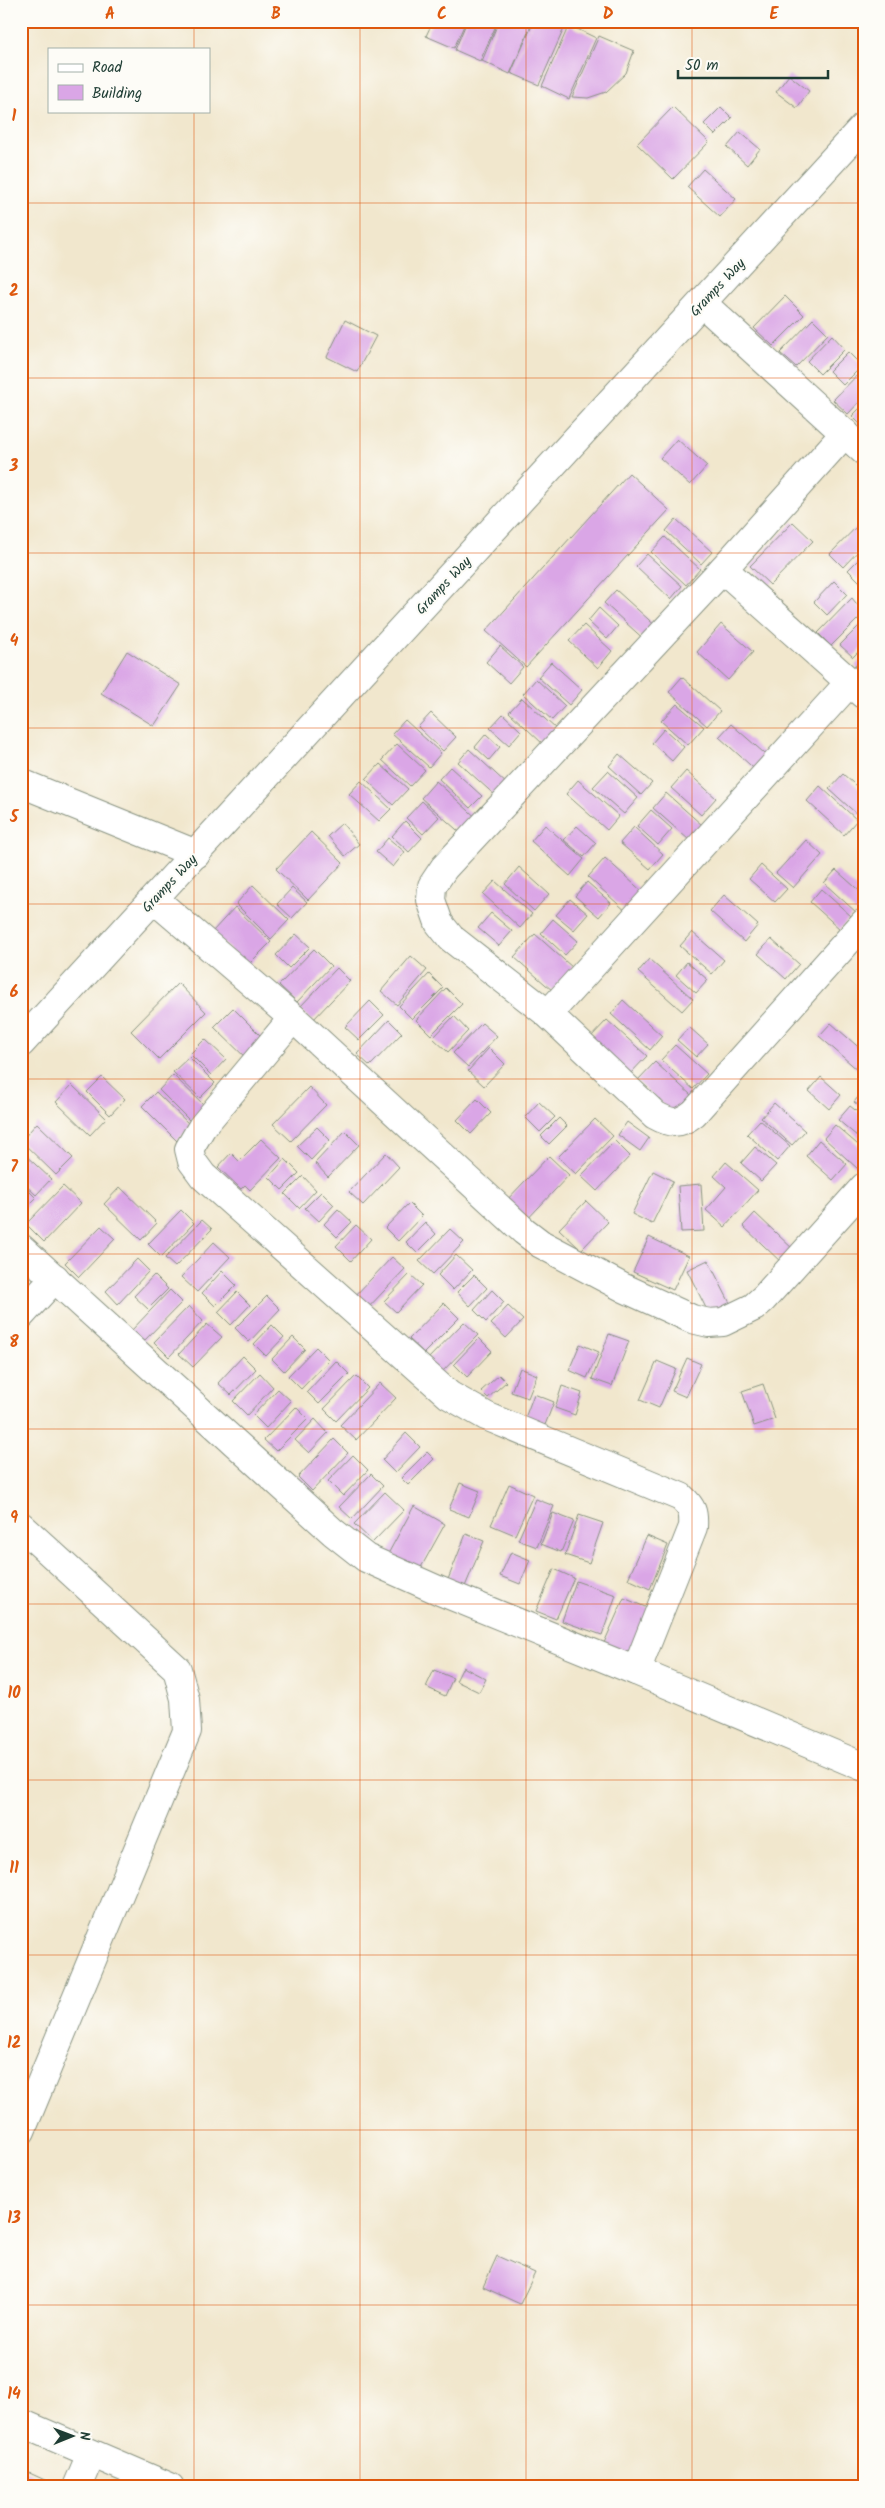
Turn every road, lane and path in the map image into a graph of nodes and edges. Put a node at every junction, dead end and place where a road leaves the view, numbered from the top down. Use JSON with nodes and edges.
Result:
{"nodes":[{"id":1,"x":864,"y":126,"type":"edge"},
{"id":2,"x":702,"y":303,"type":"junction"},
{"id":3,"x":854,"y":442,"type":"edge"},
{"id":4,"x":723,"y":569,"type":"junction"},
{"id":5,"x":857,"y":688,"type":"edge"},
{"id":6,"x":21,"y":783,"type":"edge"},
{"id":7,"x":196,"y":854,"type":"junction"},
{"id":8,"x":154,"y":899,"type":"junction"},
{"id":9,"x":864,"y":923,"type":"edge"},
{"id":10,"x":548,"y":1014,"type":"junction"},
{"id":11,"x":293,"y":1018,"type":"junction"},
{"id":12,"x":21,"y":1043,"type":"edge"},
{"id":13,"x":864,"y":1187,"type":"edge"},
{"id":14,"x":21,"y":1248,"type":"edge"},
{"id":15,"x":55,"y":1278,"type":"junction"},
{"id":16,"x":21,"y":1314,"type":"edge"},
{"id":17,"x":21,"y":1526,"type":"edge"},
{"id":18,"x":636,"y":1671,"type":"junction"},
{"id":19,"x":864,"y":1767,"type":"edge"},
{"id":20,"x":21,"y":2131,"type":"edge"},
{"id":21,"x":21,"y":2423,"type":"edge"},
{"id":22,"x":91,"y":2454,"type":"junction"},
{"id":23,"x":77,"y":2487,"type":"edge"},
{"id":24,"x":170,"y":2487,"type":"edge"}],
"edges":[{"from":1,"to":2,"type":"street","name":"Gramps Way"},
{"from":2,"to":3,"type":"street"},
{"from":2,"to":7,"type":"street","name":"Gramps Way"},
{"from":3,"to":4,"type":"street"},
{"from":4,"to":5,"type":"street"},
{"from":4,"to":10,"type":"street"},
{"from":5,"to":10,"type":"street"},
{"from":6,"to":7,"type":"street"},
{"from":7,"to":8,"type":"street","name":"Gramps Way"},
{"from":8,"to":11,"type":"street"},
{"from":8,"to":12,"type":"street","name":"Gramps Way"},
{"from":9,"to":10,"type":"street"},
{"from":11,"to":13,"type":"street"},
{"from":11,"to":18,"type":"street"},
{"from":14,"to":15,"type":"street"},
{"from":15,"to":16,"type":"street"},
{"from":15,"to":18,"type":"street"},
{"from":17,"to":20,"type":"street"},
{"from":18,"to":19,"type":"street"},
{"from":21,"to":22,"type":"street"},
{"from":22,"to":23,"type":"street"},
{"from":22,"to":24,"type":"street"}]}
